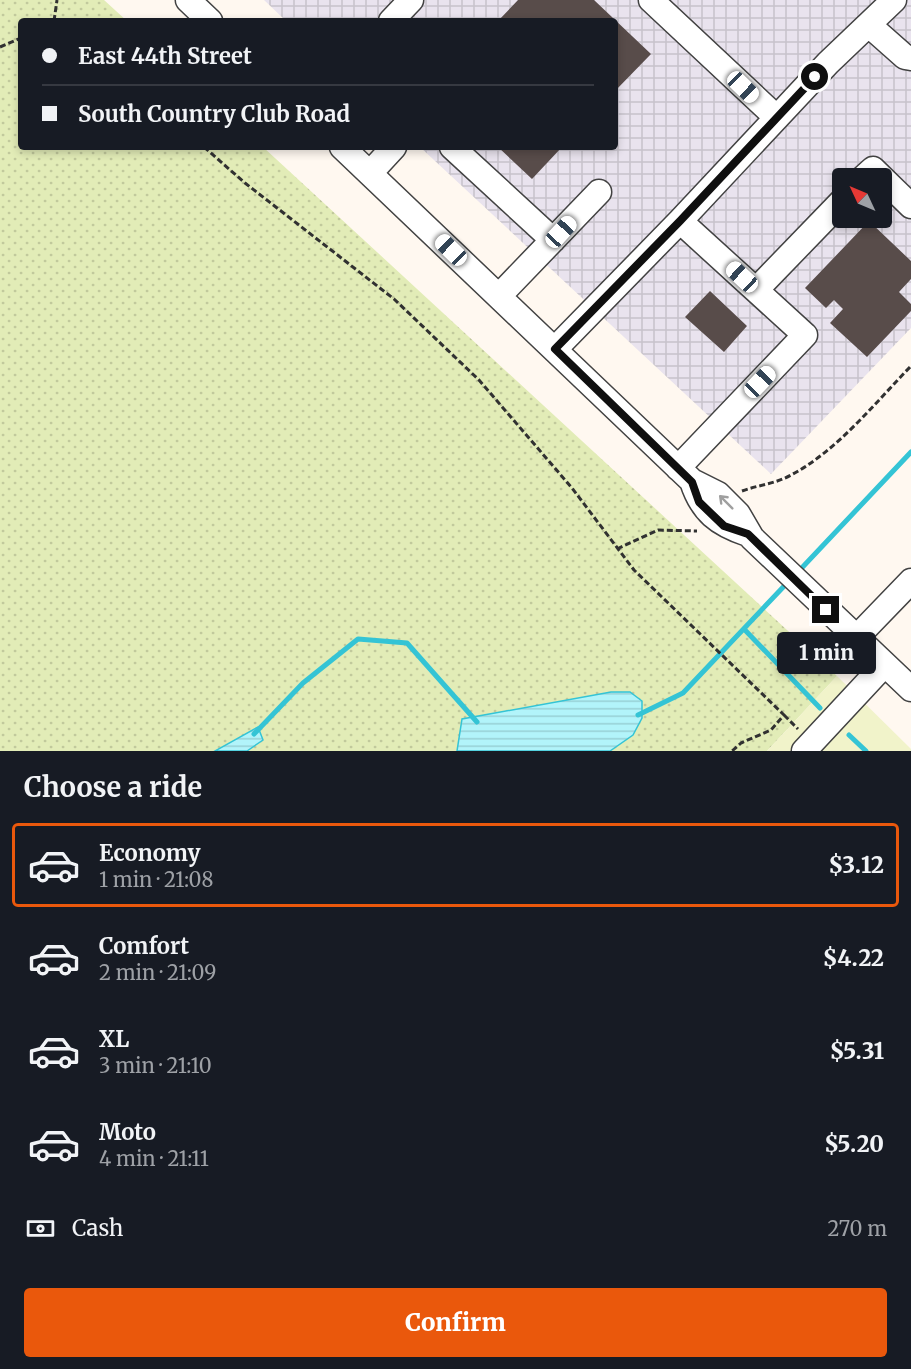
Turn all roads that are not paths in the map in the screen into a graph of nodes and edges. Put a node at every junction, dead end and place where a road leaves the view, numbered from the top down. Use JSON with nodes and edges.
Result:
{"nodes":[{"id":1,"x":188,"y":0,"type":"edge"},
{"id":2,"x":411,"y":0,"type":"edge"},
{"id":3,"x":651,"y":0,"type":"edge"},
{"id":4,"x":894,"y":0,"type":"edge"},
{"id":5,"x":207,"y":18,"type":"edge"},
{"id":6,"x":394,"y":18,"type":"edge"},
{"id":7,"x":870,"y":26,"type":"junction"},
{"id":8,"x":911,"y":58,"type":"edge"},
{"id":9,"x":776,"y":117,"type":"junction"},
{"id":10,"x":345,"y":150,"type":"edge"},
{"id":11,"x":391,"y":150,"type":"edge"},
{"id":12,"x":455,"y":150,"type":"edge"},
{"id":13,"x":370,"y":173,"type":"junction"},
{"id":14,"x":892,"y":188,"type":"edge"},
{"id":15,"x":599,"y":192,"type":"dead end"},
{"id":16,"x":911,"y":206,"type":"edge"},
{"id":17,"x":832,"y":211,"type":"edge"},
{"id":18,"x":680,"y":221,"type":"junction"},
{"id":19,"x":553,"y":240,"type":"junction"},
{"id":20,"x":756,"y":290,"type":"junction"},
{"id":21,"x":499,"y":296,"type":"junction"},
{"id":22,"x":555,"y":349,"type":"junction"},
{"id":23,"x":685,"y":475,"type":"junction"},
{"id":24,"x":911,"y":580,"type":"edge"},
{"id":25,"x":848,"y":631,"type":"junction"},
{"id":26,"x":885,"y":665,"type":"junction"},
{"id":27,"x":911,"y":689,"type":"edge"},
{"id":28,"x":804,"y":751,"type":"edge"}],
"edges":[{"from":1,"to":5,"type":"street"},
{"from":2,"to":6,"type":"street"},
{"from":3,"to":9,"type":"street"},
{"from":4,"to":7,"type":"street"},
{"from":7,"to":8,"type":"street"},
{"from":7,"to":9,"type":"street"},
{"from":9,"to":18,"type":"street"},
{"from":10,"to":13,"type":"street"},
{"from":11,"to":13,"type":"street"},
{"from":12,"to":19,"type":"street"},
{"from":13,"to":21,"type":"street"},
{"from":14,"to":16,"type":"street"},
{"from":15,"to":19,"type":"street"},
{"from":17,"to":20,"type":"street"},
{"from":18,"to":20,"type":"street"},
{"from":18,"to":22,"type":"street"},
{"from":19,"to":21,"type":"street"},
{"from":20,"to":23,"type":"street"},
{"from":21,"to":22,"type":"street"},
{"from":22,"to":23,"type":"street"},
{"from":23,"to":25,"type":"street"},
{"from":24,"to":25,"type":"street"},
{"from":25,"to":26,"type":"street"},
{"from":26,"to":27,"type":"street"},
{"from":26,"to":28,"type":"street"}]}
